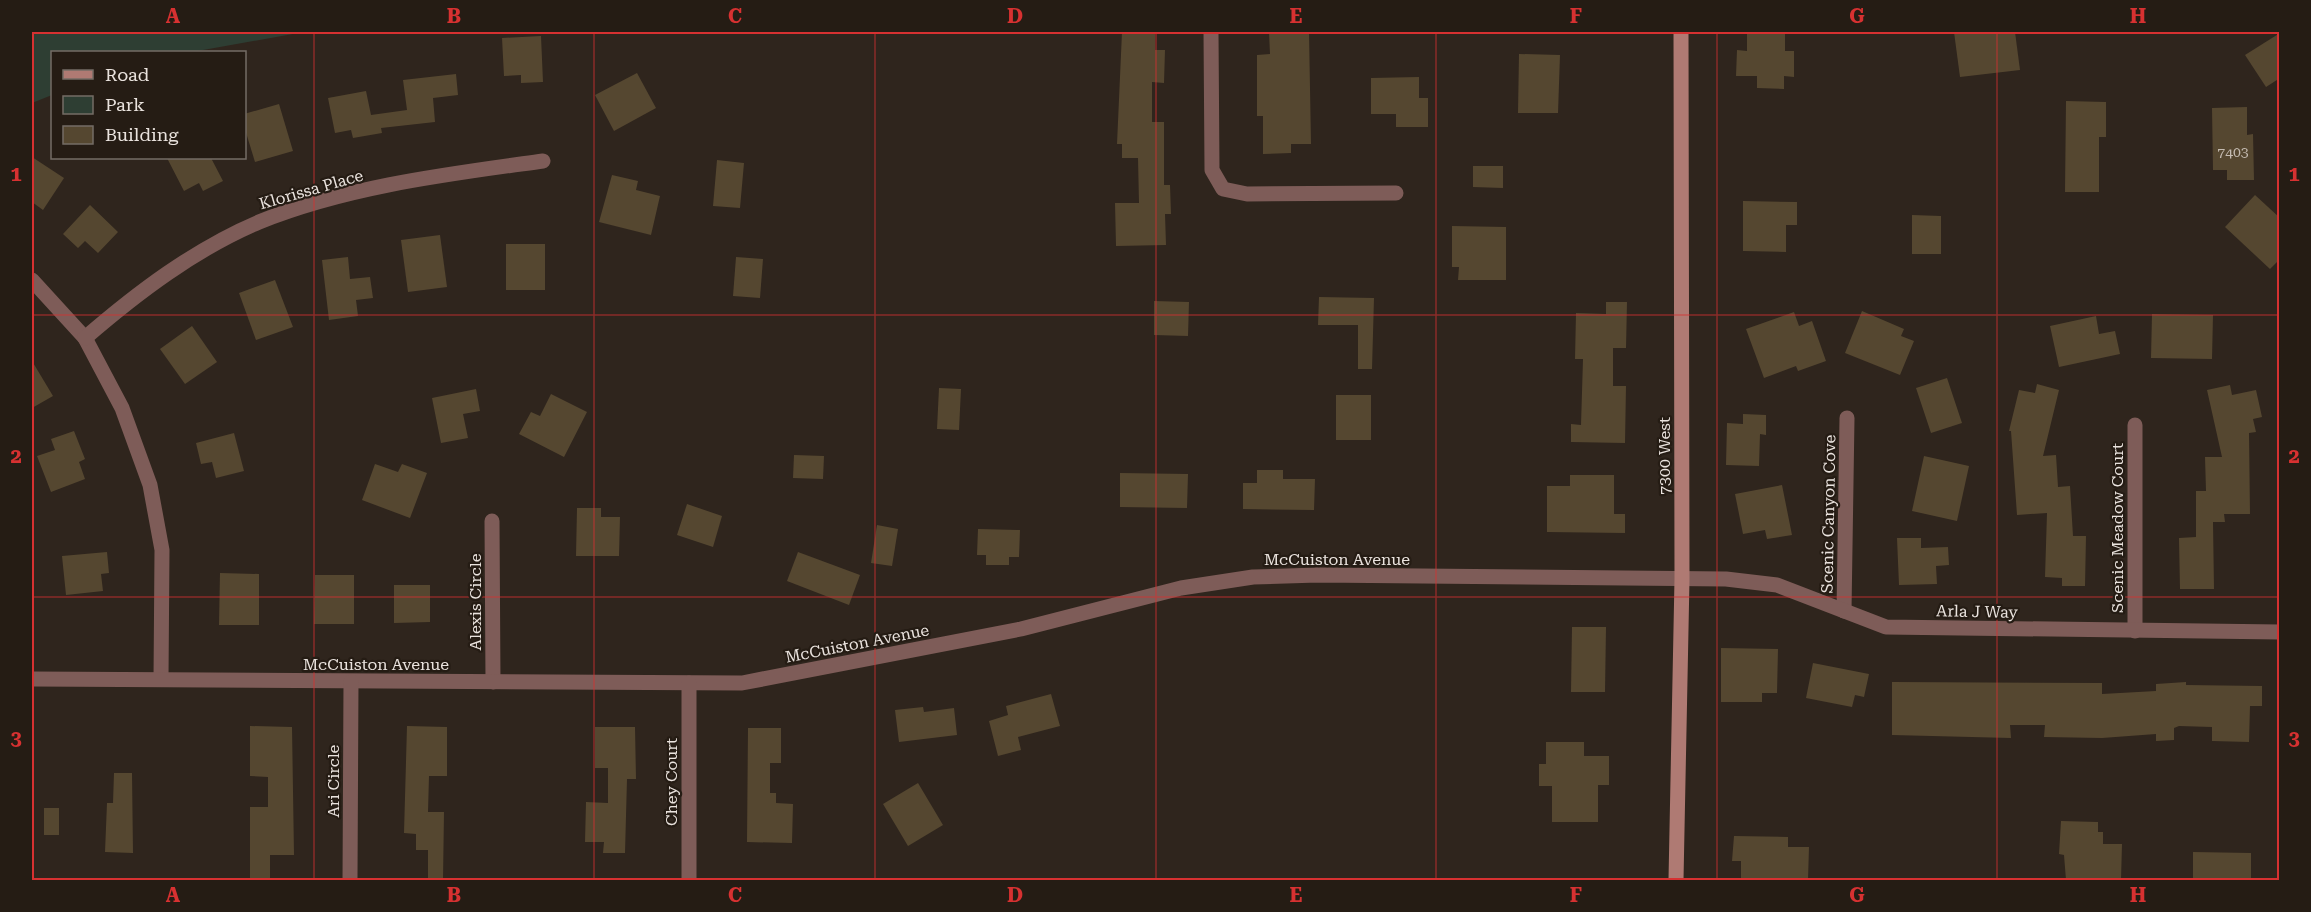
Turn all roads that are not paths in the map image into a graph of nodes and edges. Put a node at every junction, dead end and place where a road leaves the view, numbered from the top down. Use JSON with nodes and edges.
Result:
{"nodes":[{"id":1,"x":1211,"y":32,"type":"edge"},
{"id":2,"x":1681,"y":32,"type":"edge"},
{"id":3,"x":543,"y":160,"type":"dead end"},
{"id":4,"x":1396,"y":193,"type":"dead end"},
{"id":5,"x":32,"y":280,"type":"edge"},
{"id":6,"x":85,"y":338,"type":"junction"},
{"id":7,"x":1847,"y":418,"type":"dead end"},
{"id":8,"x":2135,"y":425,"type":"dead end"},
{"id":9,"x":492,"y":521,"type":"dead end"},
{"id":10,"x":1682,"y":579,"type":"junction"},
{"id":11,"x":1844,"y":611,"type":"junction"},
{"id":12,"x":2135,"y":632,"type":"junction"},
{"id":13,"x":2280,"y":632,"type":"edge"},
{"id":14,"x":32,"y":679,"type":"edge"},
{"id":15,"x":161,"y":679,"type":"junction"},
{"id":16,"x":351,"y":682,"type":"junction"},
{"id":17,"x":493,"y":682,"type":"junction"},
{"id":18,"x":688,"y":683,"type":"junction"},
{"id":19,"x":350,"y":880,"type":"edge"},
{"id":20,"x":689,"y":880,"type":"edge"},
{"id":21,"x":1676,"y":880,"type":"edge"}],
"edges":[{"from":1,"to":4,"type":"street"},
{"from":2,"to":10,"type":"street","name":"7300 West"},
{"from":3,"to":6,"type":"street","name":"Klorissa Place"},
{"from":5,"to":6,"type":"street"},
{"from":6,"to":15,"type":"street"},
{"from":7,"to":11,"type":"street","name":"Scenic Canyon Cove"},
{"from":8,"to":12,"type":"street","name":"Scenic Meadow Court"},
{"from":9,"to":17,"type":"street","name":"Alexis Circle"},
{"from":10,"to":11,"type":"street","name":"Arla J Way"},
{"from":10,"to":18,"type":"street","name":"McCuiston Avenue"},
{"from":10,"to":21,"type":"street","name":"7300 West"},
{"from":11,"to":12,"type":"street","name":"Arla J Way"},
{"from":12,"to":13,"type":"street","name":"Arla J Way"},
{"from":14,"to":15,"type":"street","name":"McCuiston Avenue"},
{"from":15,"to":16,"type":"street","name":"McCuiston Avenue"},
{"from":16,"to":17,"type":"street","name":"McCuiston Avenue"},
{"from":16,"to":19,"type":"street","name":"Ari Circle"},
{"from":17,"to":18,"type":"street","name":"McCuiston Avenue"},
{"from":18,"to":20,"type":"street","name":"Chey Court"}]}
